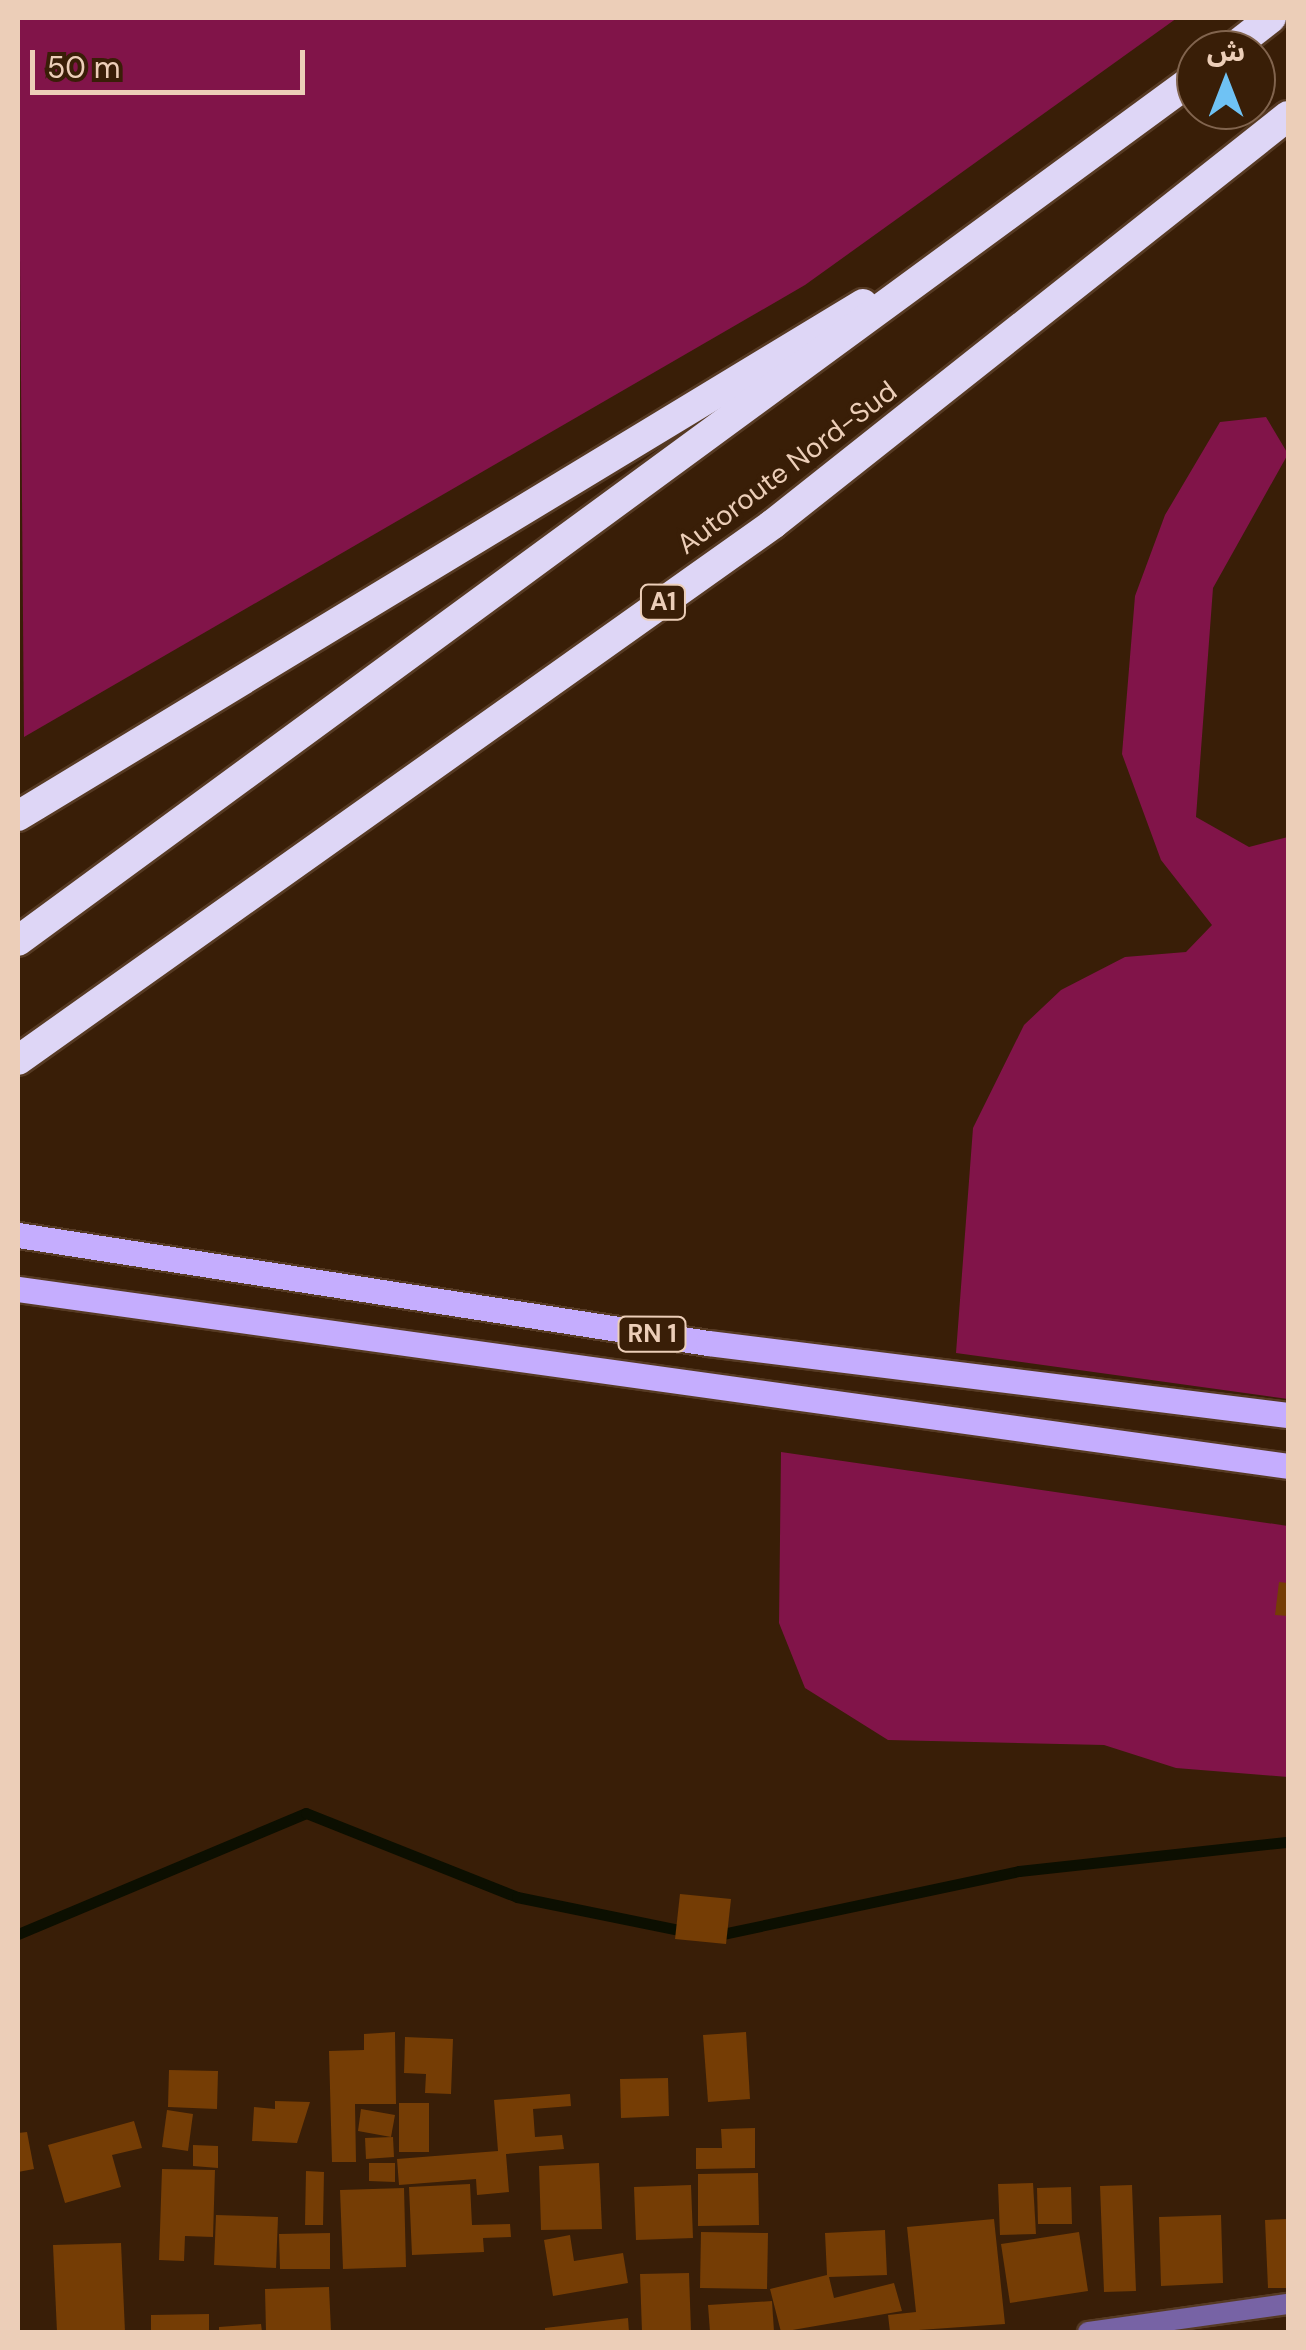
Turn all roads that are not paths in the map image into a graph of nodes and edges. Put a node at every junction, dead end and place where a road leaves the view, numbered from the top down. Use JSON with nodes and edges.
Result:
{"nodes":[{"id":1,"x":1176,"y":92,"type":"edge"},
{"id":2,"x":1288,"y":116,"type":"edge"},
{"id":3,"x":1078,"y":170,"type":"junction"},
{"id":4,"x":18,"y":816,"type":"edge"},
{"id":5,"x":18,"y":941,"type":"edge"},
{"id":6,"x":18,"y":1060,"type":"edge"},
{"id":7,"x":18,"y":1236,"type":"edge"},
{"id":8,"x":18,"y":1289,"type":"edge"},
{"id":9,"x":1288,"y":1415,"type":"edge"},
{"id":10,"x":1288,"y":1466,"type":"edge"},
{"id":11,"x":1288,"y":2304,"type":"edge"},
{"id":12,"x":1088,"y":2332,"type":"edge"}],
"edges":[{"from":1,"to":3,"type":"highway"},
{"from":2,"to":6,"type":"highway","name":"Autoroute Nord-Sud","number":"A1"},
{"from":3,"to":4,"type":"highway"},
{"from":3,"to":5,"type":"highway"},
{"from":7,"to":9,"type":"main road","number":"RN 1"},
{"from":8,"to":10,"type":"main road","number":"RN 1"},
{"from":11,"to":12,"type":"street"}]}
